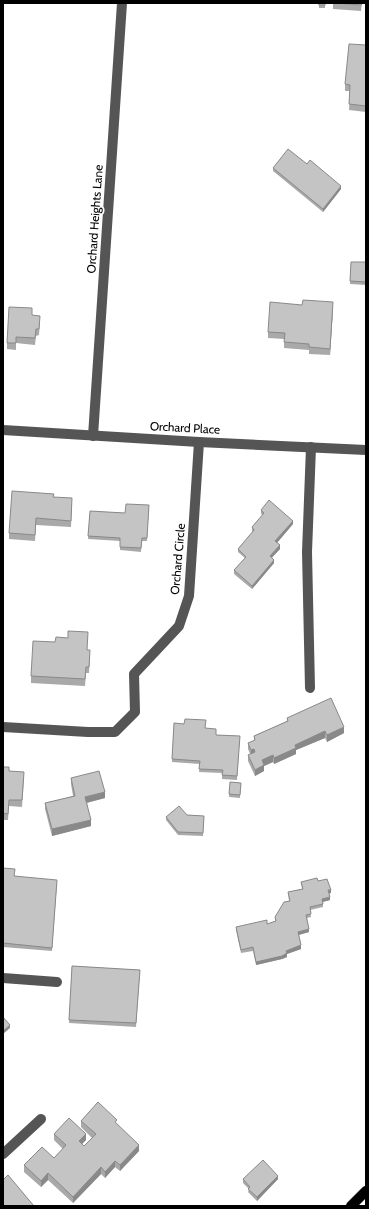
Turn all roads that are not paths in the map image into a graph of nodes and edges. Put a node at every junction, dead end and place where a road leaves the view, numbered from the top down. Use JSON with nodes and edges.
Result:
{"nodes":[{"id":1,"x":122,"y":3,"type":"edge"},
{"id":2,"x":3,"y":430,"type":"edge"},
{"id":3,"x":93,"y":436,"type":"junction"},
{"id":4,"x":199,"y":442,"type":"junction"},
{"id":5,"x":311,"y":447,"type":"junction"},
{"id":6,"x":366,"y":450,"type":"edge"},
{"id":7,"x":310,"y":688,"type":"dead end"},
{"id":8,"x":3,"y":727,"type":"edge"},
{"id":9,"x":3,"y":978,"type":"edge"},
{"id":10,"x":57,"y":982,"type":"dead end"},
{"id":11,"x":41,"y":1119,"type":"dead end"},
{"id":12,"x":3,"y":1154,"type":"edge"},
{"id":13,"x":366,"y":1191,"type":"edge"},
{"id":14,"x":351,"y":1206,"type":"edge"}],
"edges":[{"from":1,"to":3,"type":"street","name":"Orchard Heights Lane"},
{"from":2,"to":3,"type":"street","name":"Orchard Place"},
{"from":3,"to":4,"type":"street","name":"Orchard Place"},
{"from":4,"to":5,"type":"street","name":"Orchard Place"},
{"from":4,"to":8,"type":"street","name":"Orchard Circle"},
{"from":5,"to":6,"type":"street","name":"Orchard Place"},
{"from":5,"to":7,"type":"street"},
{"from":9,"to":10,"type":"street"},
{"from":11,"to":12,"type":"street"},
{"from":13,"to":14,"type":"main road"}]}
